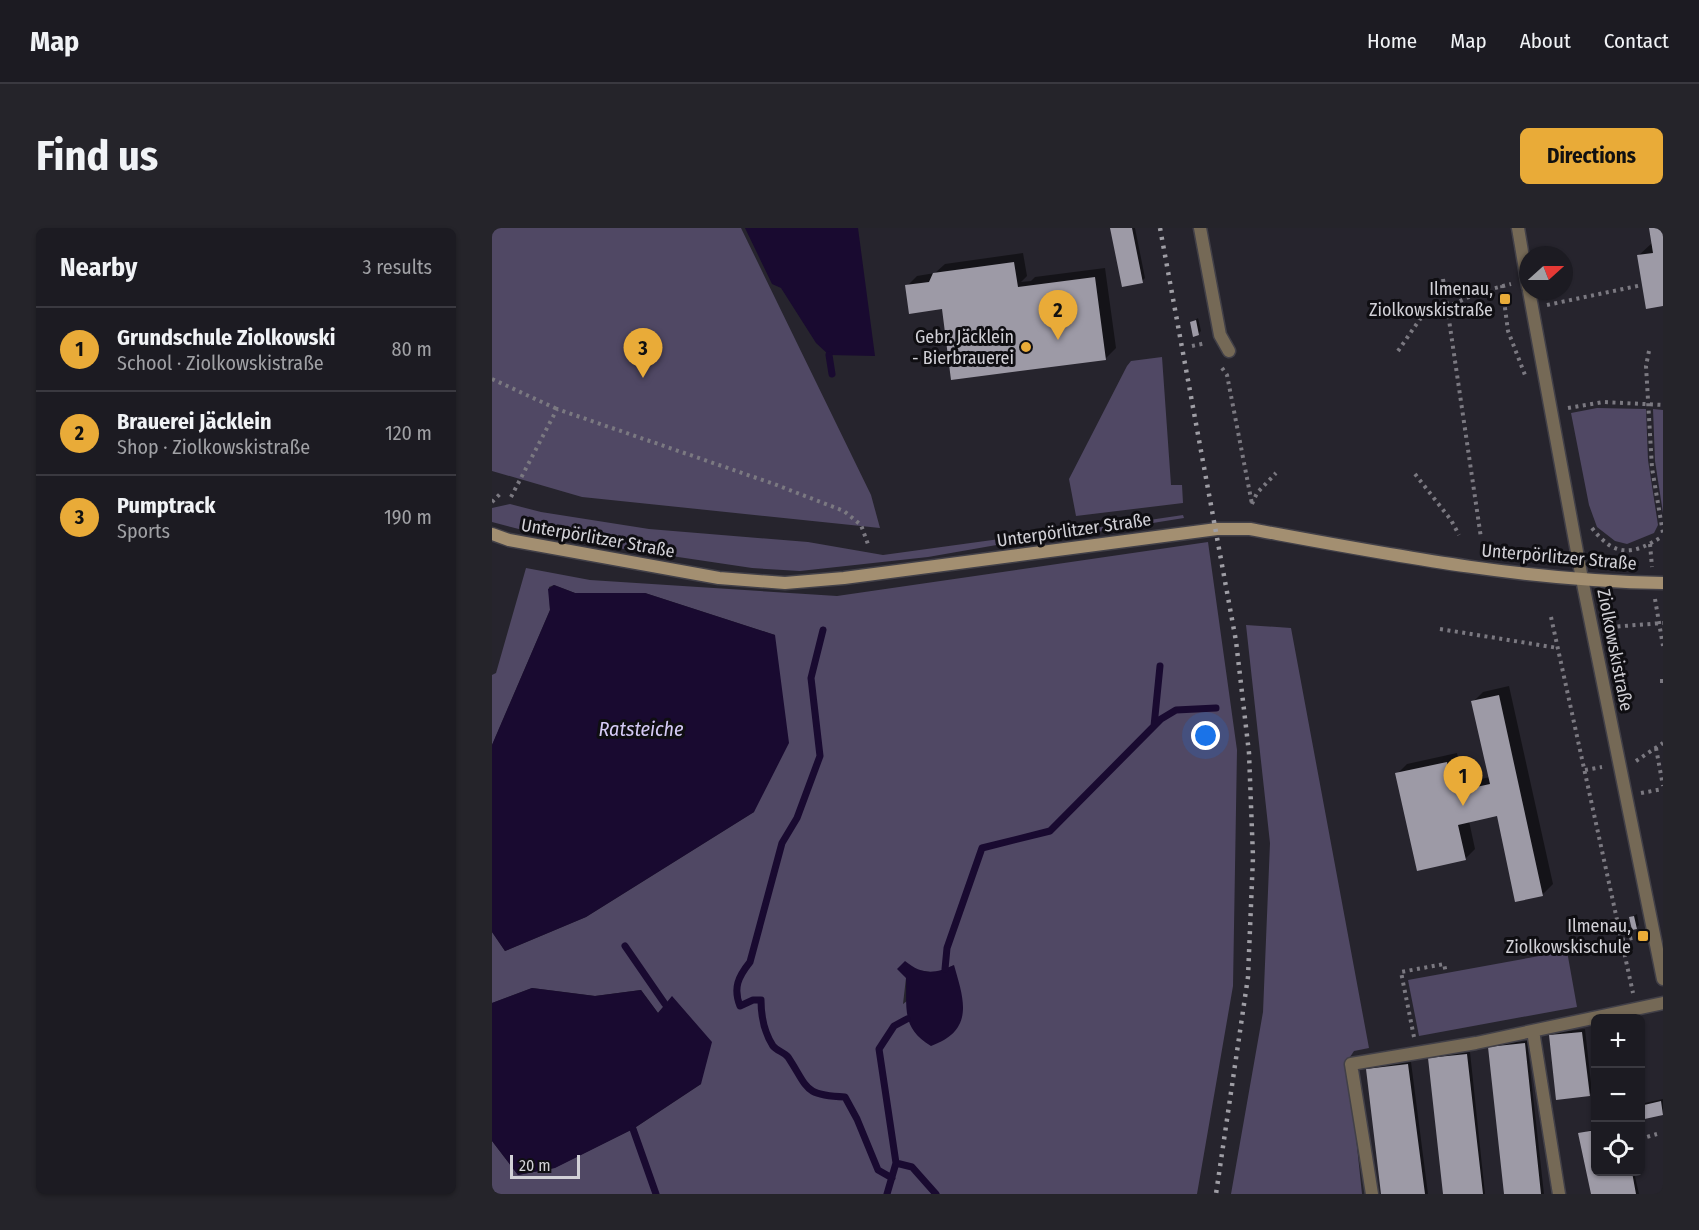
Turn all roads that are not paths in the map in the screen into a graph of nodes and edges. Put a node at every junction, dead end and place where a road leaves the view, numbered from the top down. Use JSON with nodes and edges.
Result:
{"nodes":[{"id":1,"x":1200,"y":228,"type":"edge"},
{"id":2,"x":1518,"y":228,"type":"edge"},
{"id":3,"x":1521,"y":246,"type":"edge"},
{"id":4,"x":1530,"y":300,"type":"edge"},
{"id":5,"x":1229,"y":351,"type":"dead end"},
{"id":6,"x":492,"y":534,"type":"edge"},
{"id":7,"x":1582,"y":579,"type":"junction"},
{"id":8,"x":1658,"y":583,"type":"edge"},
{"id":9,"x":1663,"y":979,"type":"edge"},
{"id":10,"x":1663,"y":1003,"type":"edge"},
{"id":11,"x":1533,"y":1031,"type":"junction"},
{"id":12,"x":1372,"y":1194,"type":"edge"},
{"id":13,"x":1559,"y":1194,"type":"edge"}],
"edges":[{"from":1,"to":5,"type":"street"},
{"from":2,"to":3,"type":"street","name":"Ziolkowskistraße"},
{"from":4,"to":7,"type":"street","name":"Ziolkowskistraße"},
{"from":6,"to":7,"type":"street","name":"Unterpörlitzer Straße"},
{"from":7,"to":8,"type":"street","name":"Unterpörlitzer Straße"},
{"from":7,"to":9,"type":"street","name":"Ziolkowskistraße"},
{"from":10,"to":11,"type":"street"},
{"from":11,"to":12,"type":"street"},
{"from":11,"to":13,"type":"street"}]}
